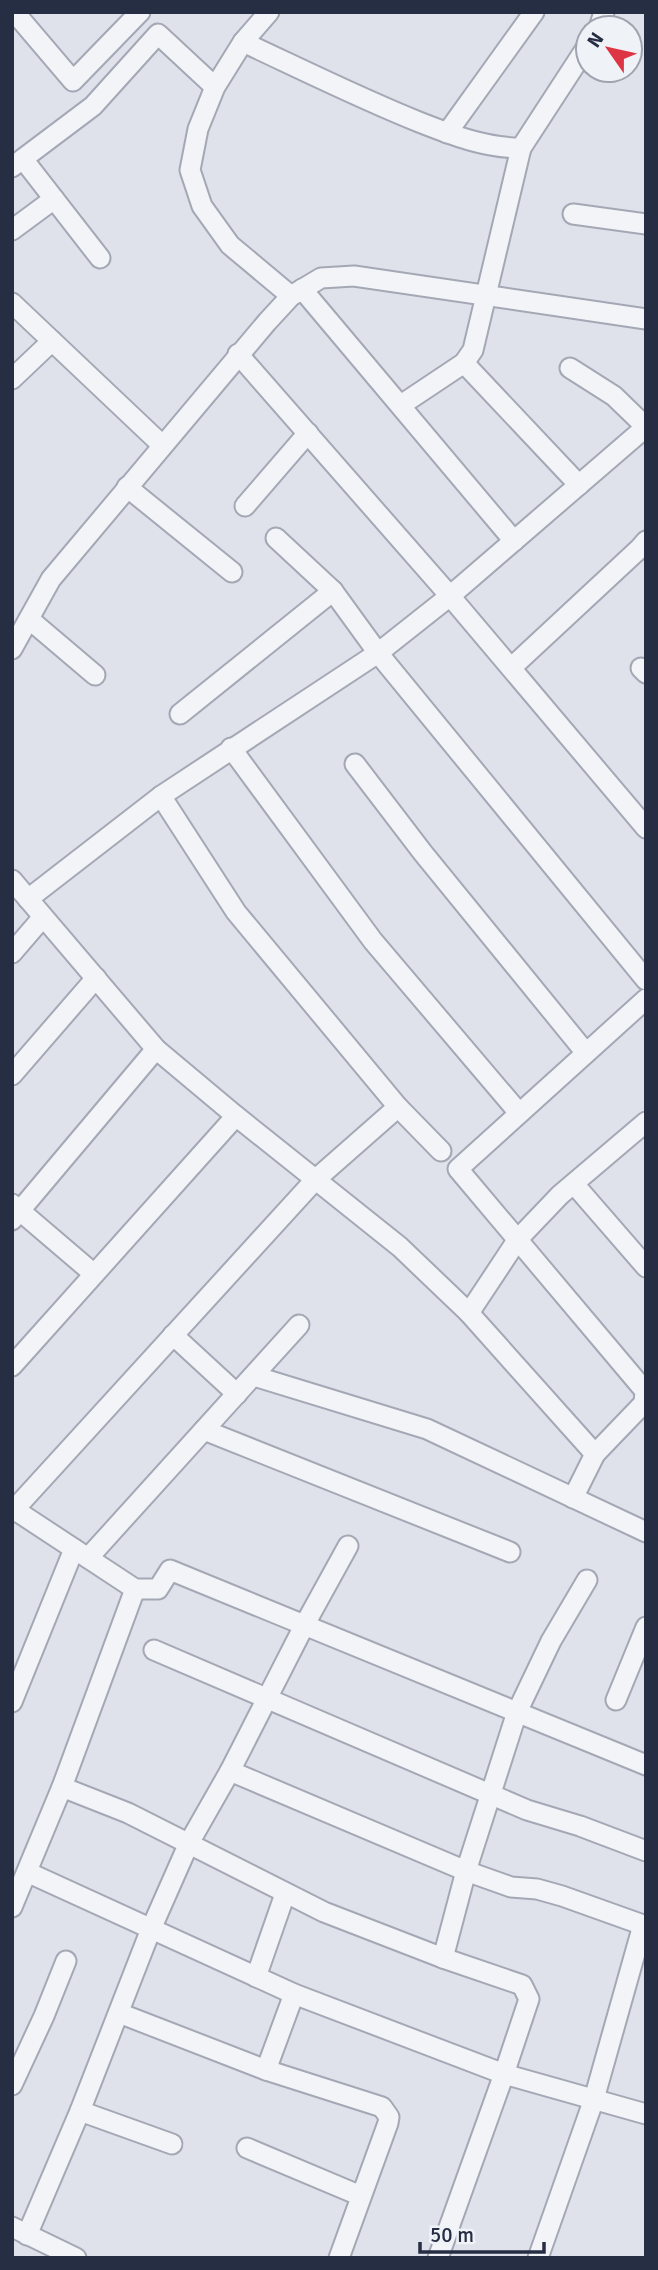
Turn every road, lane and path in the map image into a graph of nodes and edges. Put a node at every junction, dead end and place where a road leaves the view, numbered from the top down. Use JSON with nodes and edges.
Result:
{"nodes":[{"id":1,"x":18,"y":12,"type":"edge"},
{"id":2,"x":269,"y":12,"type":"edge"},
{"id":3,"x":534,"y":12,"type":"edge"},
{"id":4,"x":138,"y":13,"type":"edge"},
{"id":5,"x":158,"y":34,"type":"junction"},
{"id":6,"x":243,"y":42,"type":"junction"},
{"id":7,"x":574,"y":67,"type":"edge"},
{"id":8,"x":215,"y":87,"type":"junction"},
{"id":9,"x":447,"y":133,"type":"junction"},
{"id":10,"x":522,"y":148,"type":"junction"},
{"id":11,"x":17,"y":163,"type":"edge"},
{"id":12,"x":54,"y":199,"type":"junction"},
{"id":13,"x":573,"y":214,"type":"dead end"},
{"id":14,"x":646,"y":224,"type":"edge"},
{"id":15,"x":12,"y":230,"type":"edge"},
{"id":16,"x":100,"y":258,"type":"dead end"},
{"id":17,"x":297,"y":292,"type":"junction"},
{"id":18,"x":486,"y":296,"type":"junction"},
{"id":19,"x":12,"y":303,"type":"edge"},
{"id":20,"x":646,"y":319,"type":"edge"},
{"id":21,"x":52,"y":341,"type":"junction"},
{"id":22,"x":238,"y":354,"type":"junction"},
{"id":23,"x":464,"y":363,"type":"junction"},
{"id":24,"x":570,"y":368,"type":"dead end"},
{"id":25,"x":12,"y":379,"type":"edge"},
{"id":26,"x":401,"y":405,"type":"junction"},
{"id":27,"x":646,"y":427,"type":"edge"},
{"id":28,"x":308,"y":433,"type":"junction"},
{"id":29,"x":162,"y":445,"type":"junction"},
{"id":30,"x":579,"y":485,"type":"junction"},
{"id":31,"x":127,"y":487,"type":"junction"},
{"id":32,"x":246,"y":506,"type":"dead end"},
{"id":33,"x":275,"y":538,"type":"dead end"},
{"id":34,"x":514,"y":541,"type":"junction"},
{"id":35,"x":646,"y":541,"type":"edge"},
{"id":36,"x":232,"y":572,"type":"dead end"},
{"id":37,"x":333,"y":592,"type":"junction"},
{"id":38,"x":450,"y":596,"type":"junction"},
{"id":39,"x":29,"y":618,"type":"junction"},
{"id":40,"x":12,"y":649,"type":"edge"},
{"id":41,"x":378,"y":653,"type":"junction"},
{"id":42,"x":511,"y":668,"type":"junction"},
{"id":43,"x":95,"y":675,"type":"dead end"},
{"id":44,"x":180,"y":715,"type":"dead end"},
{"id":45,"x":231,"y":748,"type":"junction"},
{"id":46,"x":355,"y":764,"type":"dead end"},
{"id":47,"x":161,"y":796,"type":"junction"},
{"id":48,"x":646,"y":828,"type":"edge"},
{"id":49,"x":12,"y":880,"type":"edge"},
{"id":50,"x":28,"y":899,"type":"junction"},
{"id":51,"x":43,"y":917,"type":"junction"},
{"id":52,"x":12,"y":953,"type":"edge"},
{"id":53,"x":96,"y":978,"type":"junction"},
{"id":54,"x":646,"y":980,"type":"edge"},
{"id":55,"x":646,"y":999,"type":"edge"},
{"id":56,"x":156,"y":1049,"type":"junction"},
{"id":57,"x":586,"y":1053,"type":"junction"},
{"id":58,"x":12,"y":1075,"type":"edge"},
{"id":59,"x":398,"y":1107,"type":"junction"},
{"id":60,"x":519,"y":1113,"type":"junction"},
{"id":61,"x":236,"y":1116,"type":"junction"},
{"id":62,"x":645,"y":1124,"type":"edge"},
{"id":63,"x":441,"y":1151,"type":"dead end"},
{"id":64,"x":316,"y":1180,"type":"junction"},
{"id":65,"x":574,"y":1184,"type":"junction"},
{"id":66,"x":15,"y":1211,"type":"edge"},
{"id":67,"x":518,"y":1239,"type":"junction"},
{"id":68,"x":646,"y":1267,"type":"edge"},
{"id":69,"x":94,"y":1274,"type":"junction"},
{"id":70,"x":469,"y":1313,"type":"junction"},
{"id":71,"x":299,"y":1325,"type":"dead end"},
{"id":72,"x":173,"y":1335,"type":"junction"},
{"id":73,"x":12,"y":1366,"type":"edge"},
{"id":74,"x":254,"y":1376,"type":"junction"},
{"id":75,"x":237,"y":1394,"type":"junction"},
{"id":76,"x":204,"y":1430,"type":"junction"},
{"id":77,"x":595,"y":1454,"type":"junction"},
{"id":78,"x":573,"y":1498,"type":"junction"},
{"id":79,"x":13,"y":1510,"type":"edge"},
{"id":80,"x":646,"y":1532,"type":"edge"},
{"id":81,"x":348,"y":1546,"type":"dead end"},
{"id":82,"x":510,"y":1552,"type":"dead end"},
{"id":83,"x":81,"y":1553,"type":"junction"},
{"id":84,"x":587,"y":1580,"type":"dead end"},
{"id":85,"x":135,"y":1589,"type":"junction"},
{"id":86,"x":305,"y":1624,"type":"junction"},
{"id":87,"x":646,"y":1628,"type":"edge"},
{"id":88,"x":154,"y":1650,"type":"dead end"},
{"id":89,"x":268,"y":1699,"type":"junction"},
{"id":90,"x":616,"y":1700,"type":"dead end"},
{"id":91,"x":12,"y":1702,"type":"edge"},
{"id":92,"x":517,"y":1712,"type":"junction"},
{"id":93,"x":646,"y":1766,"type":"edge"},
{"id":94,"x":230,"y":1771,"type":"junction"},
{"id":95,"x":62,"y":1787,"type":"junction"},
{"id":96,"x":490,"y":1795,"type":"junction"},
{"id":97,"x":189,"y":1843,"type":"junction"},
{"id":98,"x":646,"y":1851,"type":"edge"},
{"id":99,"x":466,"y":1871,"type":"junction"},
{"id":100,"x":27,"y":1872,"type":"junction"},
{"id":101,"x":285,"y":1894,"type":"junction"},
{"id":102,"x":12,"y":1907,"type":"edge"},
{"id":103,"x":645,"y":1925,"type":"edge"},
{"id":104,"x":151,"y":1929,"type":"junction"},
{"id":105,"x":443,"y":1958,"type":"junction"},
{"id":106,"x":66,"y":1961,"type":"dead end"},
{"id":107,"x":256,"y":1977,"type":"junction"},
{"id":108,"x":294,"y":1994,"type":"junction"},
{"id":109,"x":119,"y":2013,"type":"junction"},
{"id":110,"x":266,"y":2070,"type":"junction"},
{"id":111,"x":504,"y":2074,"type":"junction"},
{"id":112,"x":12,"y":2085,"type":"edge"},
{"id":113,"x":594,"y":2099,"type":"junction"},
{"id":114,"x":80,"y":2110,"type":"junction"},
{"id":115,"x":646,"y":2113,"type":"edge"},
{"id":116,"x":172,"y":2144,"type":"dead end"},
{"id":117,"x":247,"y":2148,"type":"dead end"},
{"id":118,"x":361,"y":2196,"type":"junction"},
{"id":119,"x":20,"y":2231,"type":"edge"},
{"id":120,"x":76,"y":2258,"type":"edge"},
{"id":121,"x":340,"y":2258,"type":"edge"},
{"id":122,"x":438,"y":2258,"type":"edge"},
{"id":123,"x":538,"y":2258,"type":"edge"}],
"edges":[{"from":1,"to":4,"type":"street"},
{"from":2,"to":6,"type":"street"},
{"from":3,"to":9,"type":"street"},
{"from":4,"to":5,"type":"street"},
{"from":5,"to":8,"type":"street"},
{"from":5,"to":11,"type":"street"},
{"from":6,"to":8,"type":"street"},
{"from":6,"to":9,"type":"street"},
{"from":7,"to":10,"type":"street"},
{"from":8,"to":17,"type":"street"},
{"from":9,"to":10,"type":"street"},
{"from":10,"to":18,"type":"street"},
{"from":11,"to":12,"type":"street"},
{"from":12,"to":15,"type":"street"},
{"from":12,"to":16,"type":"street"},
{"from":13,"to":14,"type":"street"},
{"from":17,"to":18,"type":"street"},
{"from":17,"to":22,"type":"street"},
{"from":17,"to":26,"type":"street"},
{"from":18,"to":20,"type":"street"},
{"from":18,"to":23,"type":"street"},
{"from":19,"to":21,"type":"street"},
{"from":21,"to":25,"type":"street"},
{"from":21,"to":29,"type":"street"},
{"from":22,"to":28,"type":"street"},
{"from":22,"to":29,"type":"street"},
{"from":23,"to":26,"type":"street"},
{"from":23,"to":30,"type":"street"},
{"from":24,"to":27,"type":"street"},
{"from":26,"to":34,"type":"street"},
{"from":27,"to":30,"type":"street"},
{"from":28,"to":32,"type":"street"},
{"from":28,"to":38,"type":"street"},
{"from":29,"to":31,"type":"street"},
{"from":30,"to":34,"type":"street"},
{"from":31,"to":36,"type":"street"},
{"from":31,"to":39,"type":"street"},
{"from":33,"to":37,"type":"street"},
{"from":34,"to":38,"type":"street"},
{"from":35,"to":42,"type":"street"},
{"from":37,"to":41,"type":"street"},
{"from":37,"to":44,"type":"street"},
{"from":38,"to":41,"type":"street"},
{"from":38,"to":42,"type":"street"},
{"from":39,"to":40,"type":"street"},
{"from":39,"to":43,"type":"street"},
{"from":41,"to":45,"type":"street"},
{"from":41,"to":54,"type":"street"},
{"from":42,"to":48,"type":"street"},
{"from":45,"to":47,"type":"street"},
{"from":45,"to":60,"type":"street"},
{"from":46,"to":57,"type":"street"},
{"from":47,"to":50,"type":"street"},
{"from":47,"to":59,"type":"street"},
{"from":49,"to":50,"type":"street"},
{"from":50,"to":51,"type":"street"},
{"from":51,"to":52,"type":"street"},
{"from":51,"to":53,"type":"street"},
{"from":53,"to":56,"type":"street"},
{"from":53,"to":58,"type":"street"},
{"from":55,"to":57,"type":"street"},
{"from":56,"to":61,"type":"street"},
{"from":56,"to":66,"type":"street"},
{"from":57,"to":60,"type":"street"},
{"from":59,"to":63,"type":"street"},
{"from":59,"to":64,"type":"street"},
{"from":60,"to":67,"type":"street"},
{"from":61,"to":64,"type":"street"},
{"from":61,"to":69,"type":"street"},
{"from":62,"to":65,"type":"street"},
{"from":64,"to":70,"type":"street"},
{"from":64,"to":72,"type":"street"},
{"from":65,"to":67,"type":"street"},
{"from":65,"to":68,"type":"street"},
{"from":66,"to":69,"type":"street"},
{"from":67,"to":70,"type":"street"},
{"from":67,"to":77,"type":"street"},
{"from":69,"to":73,"type":"street"},
{"from":70,"to":77,"type":"street"},
{"from":71,"to":74,"type":"street"},
{"from":72,"to":75,"type":"street"},
{"from":72,"to":79,"type":"street"},
{"from":74,"to":75,"type":"street"},
{"from":74,"to":78,"type":"street"},
{"from":75,"to":76,"type":"street"},
{"from":76,"to":82,"type":"street"},
{"from":76,"to":83,"type":"street"},
{"from":77,"to":78,"type":"street"},
{"from":78,"to":80,"type":"street"},
{"from":79,"to":83,"type":"street"},
{"from":81,"to":86,"type":"street"},
{"from":83,"to":85,"type":"street"},
{"from":83,"to":91,"type":"street"},
{"from":84,"to":92,"type":"street"},
{"from":85,"to":86,"type":"street"},
{"from":85,"to":95,"type":"street"},
{"from":86,"to":89,"type":"street"},
{"from":86,"to":92,"type":"street"},
{"from":87,"to":90,"type":"street"},
{"from":88,"to":89,"type":"street"},
{"from":89,"to":94,"type":"street"},
{"from":89,"to":96,"type":"street"},
{"from":92,"to":93,"type":"street"},
{"from":92,"to":96,"type":"street"},
{"from":94,"to":97,"type":"street"},
{"from":94,"to":99,"type":"street"},
{"from":95,"to":97,"type":"street"},
{"from":95,"to":100,"type":"street"},
{"from":96,"to":98,"type":"street"},
{"from":96,"to":99,"type":"street"},
{"from":97,"to":101,"type":"street"},
{"from":97,"to":104,"type":"street"},
{"from":99,"to":103,"type":"street"},
{"from":99,"to":105,"type":"street"},
{"from":100,"to":102,"type":"street"},
{"from":100,"to":104,"type":"street"},
{"from":101,"to":105,"type":"street"},
{"from":101,"to":107,"type":"street"},
{"from":103,"to":113,"type":"street"},
{"from":104,"to":107,"type":"street"},
{"from":104,"to":109,"type":"street"},
{"from":105,"to":111,"type":"street"},
{"from":106,"to":112,"type":"street"},
{"from":107,"to":108,"type":"street"},
{"from":108,"to":110,"type":"street"},
{"from":108,"to":111,"type":"street"},
{"from":109,"to":110,"type":"street"},
{"from":109,"to":114,"type":"street"},
{"from":110,"to":118,"type":"street"},
{"from":111,"to":113,"type":"street"},
{"from":111,"to":122,"type":"street"},
{"from":113,"to":115,"type":"street"},
{"from":113,"to":123,"type":"street"},
{"from":114,"to":116,"type":"street"},
{"from":114,"to":119,"type":"street"},
{"from":117,"to":118,"type":"street"},
{"from":118,"to":121,"type":"street"},
{"from":119,"to":120,"type":"street"}]}
